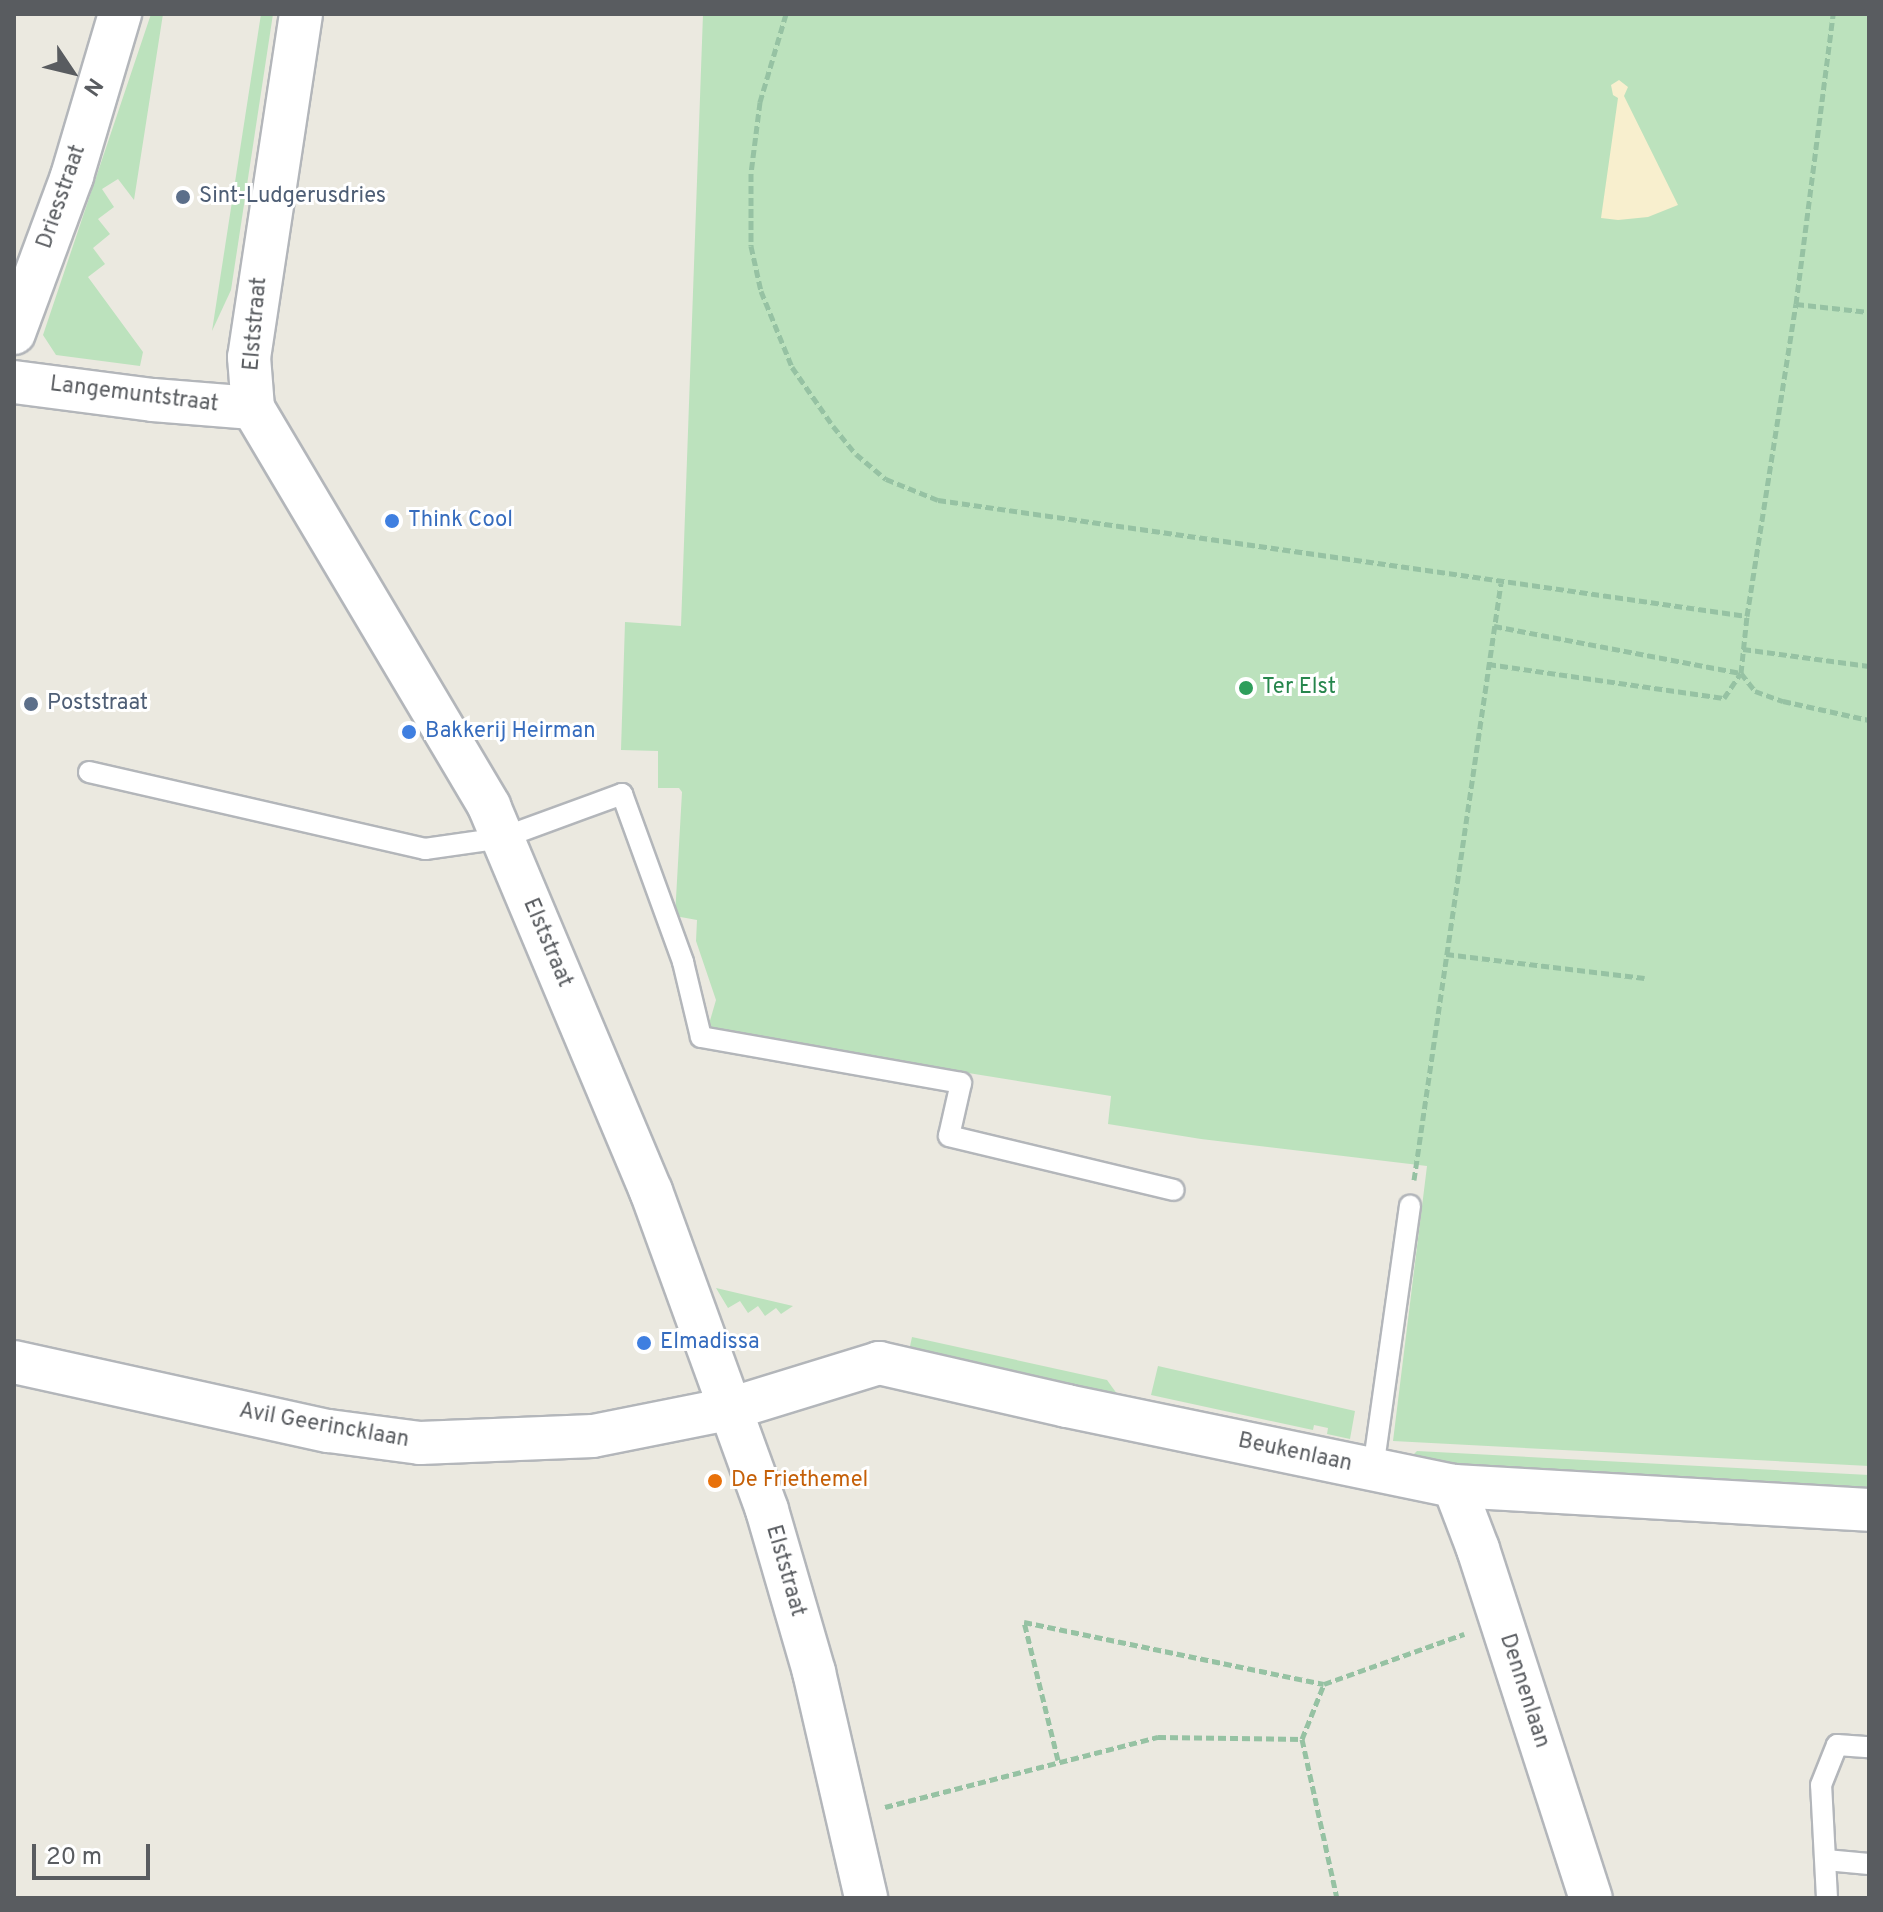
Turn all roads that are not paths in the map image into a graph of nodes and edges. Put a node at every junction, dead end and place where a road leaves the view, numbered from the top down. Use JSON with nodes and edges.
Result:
{"nodes":[{"id":1,"x":120,"y":14,"type":"edge"},
{"id":2,"x":301,"y":14,"type":"edge"},
{"id":3,"x":14,"y":333,"type":"edge"},
{"id":4,"x":14,"y":382,"type":"edge"},
{"id":5,"x":253,"y":408,"type":"junction"},
{"id":6,"x":89,"y":772,"type":"dead end"},
{"id":7,"x":502,"y":838,"type":"junction"},
{"id":8,"x":1174,"y":1190,"type":"dead end"},
{"id":9,"x":1410,"y":1206,"type":"road end"},
{"id":10,"x":14,"y":1362,"type":"edge"},
{"id":11,"x":733,"y":1408,"type":"junction"},
{"id":12,"x":1373,"y":1469,"type":"junction"},
{"id":13,"x":1454,"y":1486,"type":"junction"},
{"id":14,"x":1869,"y":1510,"type":"edge"},
{"id":15,"x":1869,"y":1747,"type":"edge"},
{"id":16,"x":1826,"y":1860,"type":"junction"},
{"id":17,"x":1869,"y":1864,"type":"edge"},
{"id":18,"x":866,"y":1898,"type":"edge"},
{"id":19,"x":1591,"y":1898,"type":"edge"},
{"id":20,"x":1827,"y":1898,"type":"edge"}],
"edges":[{"from":1,"to":3,"type":"street","name":"Driesstraat"},
{"from":2,"to":5,"type":"street","name":"Elststraat"},
{"from":4,"to":5,"type":"street","name":"Langemuntstraat"},
{"from":5,"to":7,"type":"street","name":"Elststraat"},
{"from":6,"to":7,"type":"lane"},
{"from":7,"to":8,"type":"lane"},
{"from":7,"to":11,"type":"street","name":"Elststraat"},
{"from":9,"to":12,"type":"lane"},
{"from":10,"to":11,"type":"street","name":"Avil Geerincklaan"},
{"from":11,"to":12,"type":"street","name":"Beukenlaan"},
{"from":11,"to":18,"type":"street","name":"Elststraat"},
{"from":12,"to":13,"type":"street","name":"Beukenlaan"},
{"from":13,"to":14,"type":"street","name":"Beukenlaan"},
{"from":13,"to":19,"type":"street","name":"Dennenlaan"},
{"from":15,"to":16,"type":"lane"},
{"from":16,"to":17,"type":"lane"},
{"from":16,"to":20,"type":"lane"}]}
